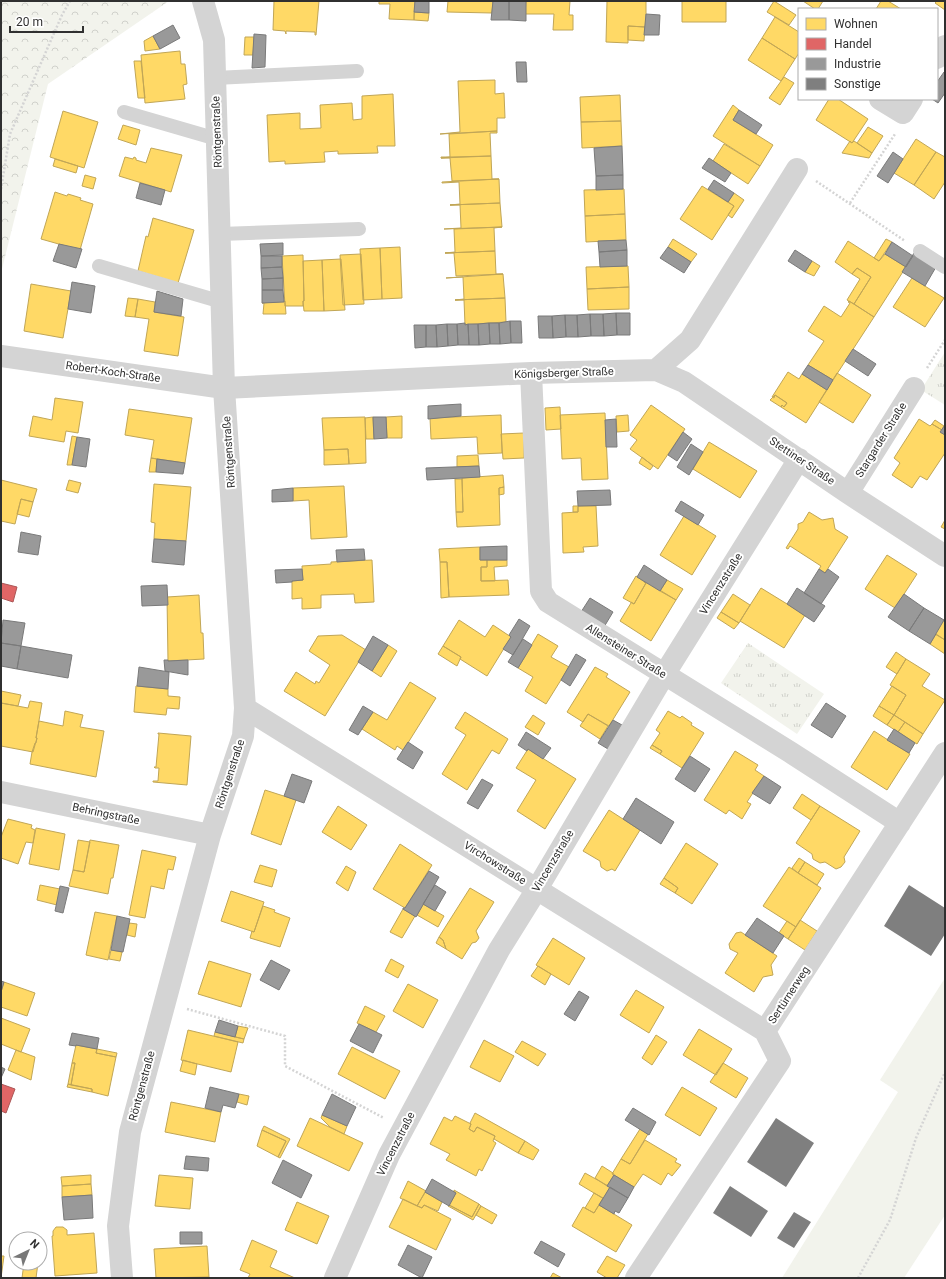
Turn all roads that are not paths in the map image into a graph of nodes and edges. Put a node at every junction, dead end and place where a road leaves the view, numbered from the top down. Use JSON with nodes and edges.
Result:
{"nodes":[{"id":1,"x":203,"y":1,"type":"edge"},
{"id":2,"x":945,"y":46,"type":"edge"},
{"id":3,"x":938,"y":56,"type":"edge"},
{"id":4,"x":358,"y":71,"type":"dead end"},
{"id":5,"x":215,"y":78,"type":"junction"},
{"id":6,"x":884,"y":100,"type":"edge"},
{"id":7,"x":907,"y":106,"type":"edge"},
{"id":8,"x":124,"y":112,"type":"dead end"},
{"id":9,"x":217,"y":139,"type":"junction"},
{"id":10,"x":797,"y":169,"type":"road end"},
{"id":11,"x":359,"y":229,"type":"dead end"},
{"id":12,"x":220,"y":234,"type":"junction"},
{"id":13,"x":920,"y":251,"type":"road end"},
{"id":14,"x":99,"y":266,"type":"dead end"},
{"id":15,"x":945,"y":267,"type":"edge"},
{"id":16,"x":222,"y":302,"type":"junction"},
{"id":17,"x":1,"y":356,"type":"edge"},
{"id":18,"x":656,"y":370,"type":"junction"},
{"id":19,"x":531,"y":373,"type":"junction"},
{"id":20,"x":224,"y":388,"type":"junction"},
{"id":21,"x":914,"y":388,"type":"road end"},
{"id":22,"x":799,"y":459,"type":"junction"},
{"id":23,"x":848,"y":493,"type":"junction"},
{"id":24,"x":945,"y":556,"type":"edge"},
{"id":25,"x":664,"y":675,"type":"junction"},
{"id":26,"x":245,"y":708,"type":"junction"},
{"id":27,"x":945,"y":753,"type":"edge"},
{"id":28,"x":1,"y":792,"type":"edge"},
{"id":29,"x":900,"y":824,"type":"junction"},
{"id":30,"x":210,"y":835,"type":"junction"},
{"id":31,"x":537,"y":889,"type":"junction"},
{"id":32,"x":765,"y":1031,"type":"junction"},
{"id":33,"x":122,"y":1278,"type":"edge"},
{"id":34,"x":335,"y":1278,"type":"edge"},
{"id":35,"x":636,"y":1278,"type":"edge"}],
"edges":[{"from":1,"to":5,"type":"street","name":"Röntgenstraße"},
{"from":2,"to":3,"type":"street"},
{"from":4,"to":5,"type":"lane"},
{"from":5,"to":9,"type":"street","name":"Röntgenstraße"},
{"from":6,"to":7,"type":"street"},
{"from":8,"to":9,"type":"lane"},
{"from":9,"to":12,"type":"street","name":"Röntgenstraße"},
{"from":10,"to":18,"type":"street"},
{"from":11,"to":12,"type":"lane"},
{"from":12,"to":16,"type":"street","name":"Röntgenstraße"},
{"from":13,"to":15,"type":"lane"},
{"from":14,"to":16,"type":"lane"},
{"from":16,"to":20,"type":"street","name":"Röntgenstraße"},
{"from":17,"to":20,"type":"street","name":"Robert-Koch-Straße"},
{"from":18,"to":19,"type":"street","name":"Königsberger Straße"},
{"from":18,"to":22,"type":"street","name":"Stettiner Straße"},
{"from":19,"to":20,"type":"street","name":"Königsberger Straße"},
{"from":19,"to":25,"type":"street","name":"Allensteiner Straße"},
{"from":20,"to":26,"type":"street","name":"Röntgenstraße"},
{"from":21,"to":23,"type":"street","name":"Stargarder Straße"},
{"from":22,"to":23,"type":"street","name":"Stettiner Straße"},
{"from":22,"to":25,"type":"street","name":"Vincenzstraße"},
{"from":23,"to":24,"type":"street","name":"Stettiner Straße"},
{"from":25,"to":29,"type":"street","name":"Allensteiner Straße"},
{"from":25,"to":31,"type":"street","name":"Vincenzstraße"},
{"from":26,"to":30,"type":"street","name":"Röntgenstraße"},
{"from":26,"to":31,"type":"street","name":"Virchowstraße"},
{"from":27,"to":29,"type":"street","name":"Sertürnerweg"},
{"from":28,"to":30,"type":"street","name":"Behringstraße"},
{"from":29,"to":32,"type":"street","name":"Sertürnerweg"},
{"from":30,"to":33,"type":"street","name":"Röntgenstraße"},
{"from":31,"to":32,"type":"street","name":"Virchowstraße"},
{"from":31,"to":34,"type":"street","name":"Vincenzstraße"},
{"from":32,"to":35,"type":"street","name":"Sertürnerweg"}]}
